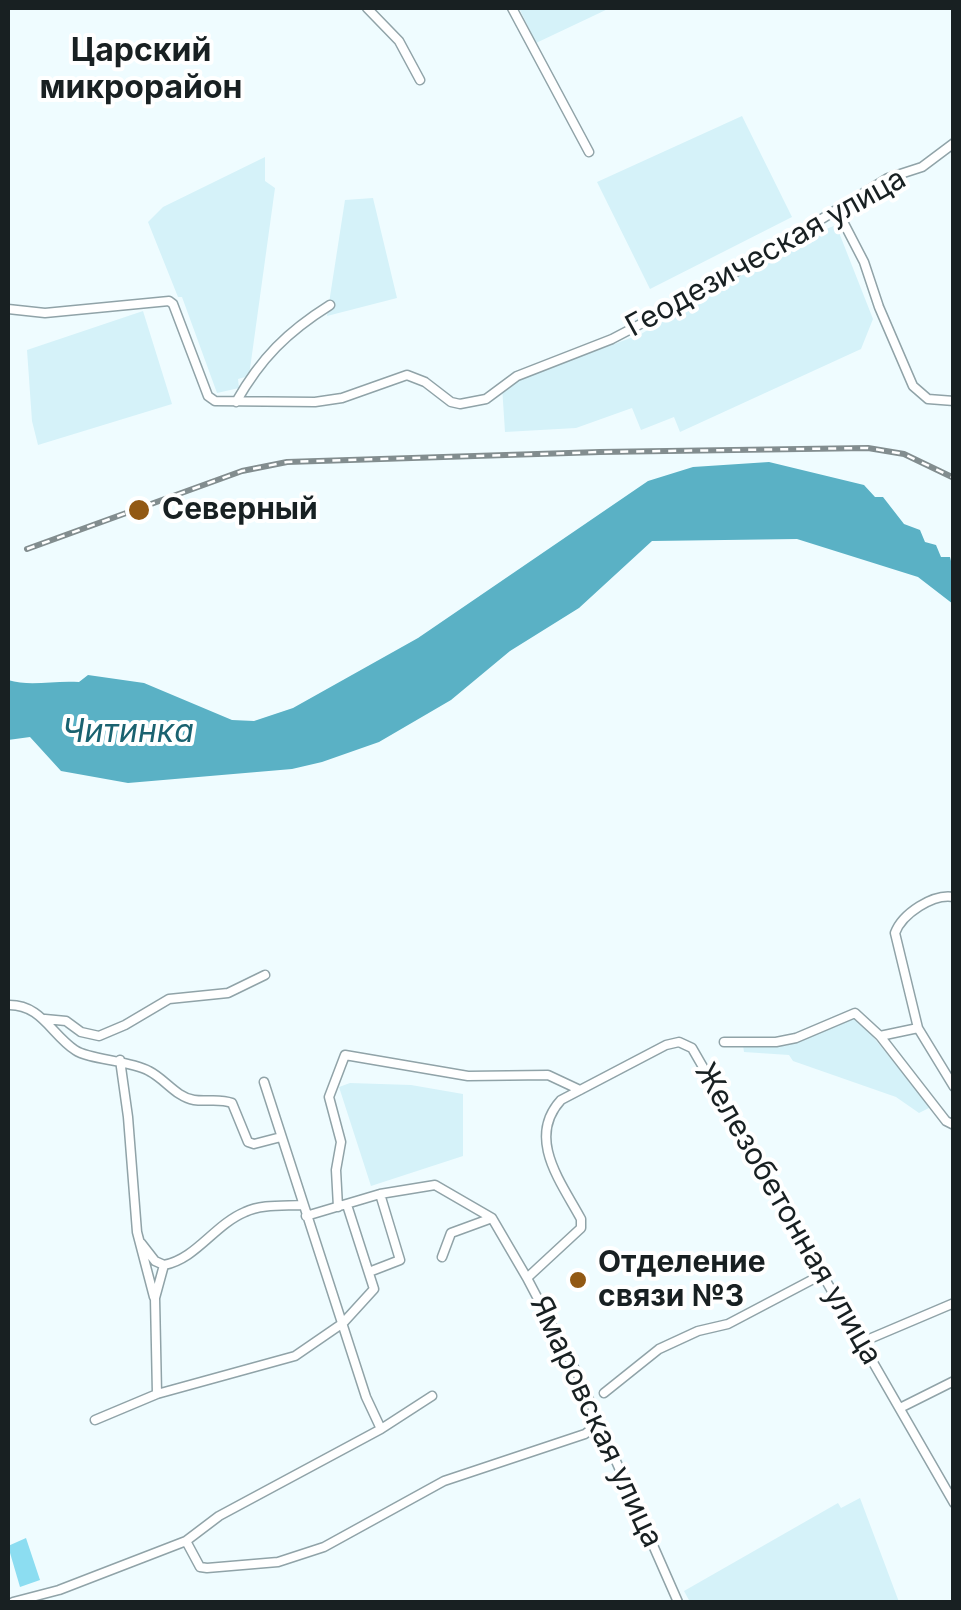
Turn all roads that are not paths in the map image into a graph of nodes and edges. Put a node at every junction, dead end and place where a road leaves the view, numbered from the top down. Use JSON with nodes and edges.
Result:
{"nodes":[{"id":1,"x":367,"y":8,"type":"edge"},
{"id":2,"x":512,"y":8,"type":"edge"},
{"id":3,"x":420,"y":80,"type":"dead end"},
{"id":4,"x":954,"y":143,"type":"edge"},
{"id":5,"x":589,"y":152,"type":"dead end"},
{"id":6,"x":837,"y":210,"type":"junction"},
{"id":7,"x":330,"y":305,"type":"dead end"},
{"id":8,"x":8,"y":309,"type":"edge"},
{"id":9,"x":954,"y":401,"type":"edge"},
{"id":10,"x":236,"y":402,"type":"junction"},
{"id":11,"x":954,"y":897,"type":"edge"},
{"id":12,"x":265,"y":975,"type":"dead end"},
{"id":13,"x":8,"y":1004,"type":"edge"},
{"id":14,"x":45,"y":1019,"type":"junction"},
{"id":15,"x":918,"y":1028,"type":"junction"},
{"id":16,"x":880,"y":1036,"type":"junction"},
{"id":17,"x":724,"y":1042,"type":"dead end"},
{"id":18,"x":120,"y":1060,"type":"junction"},
{"id":19,"x":264,"y":1082,"type":"dead end"},
{"id":20,"x":954,"y":1087,"type":"edge"},
{"id":21,"x":580,"y":1090,"type":"junction"},
{"id":22,"x":954,"y":1125,"type":"edge"},
{"id":23,"x":281,"y":1137,"type":"junction"},
{"id":24,"x":544,"y":1151,"type":"joint"},
{"id":25,"x":380,"y":1194,"type":"junction"},
{"id":26,"x":302,"y":1205,"type":"junction"},
{"id":27,"x":343,"y":1206,"type":"junction"},
{"id":28,"x":306,"y":1216,"type":"junction"},
{"id":29,"x":492,"y":1218,"type":"junction"},
{"id":30,"x":138,"y":1240,"type":"junction"},
{"id":31,"x":442,"y":1257,"type":"dead end"},
{"id":32,"x":164,"y":1265,"type":"junction"},
{"id":33,"x":368,"y":1272,"type":"junction"},
{"id":34,"x":823,"y":1274,"type":"junction"},
{"id":35,"x":528,"y":1278,"type":"junction"},
{"id":36,"x":154,"y":1298,"type":"junction"},
{"id":37,"x":954,"y":1303,"type":"edge"},
{"id":38,"x":342,"y":1323,"type":"junction"},
{"id":39,"x":862,"y":1342,"type":"junction"},
{"id":40,"x":954,"y":1381,"type":"edge"},
{"id":41,"x":604,"y":1393,"type":"dead end"},
{"id":42,"x":157,"y":1394,"type":"junction"},
{"id":43,"x":432,"y":1396,"type":"dead end"},
{"id":44,"x":900,"y":1408,"type":"junction"},
{"id":45,"x":95,"y":1420,"type":"dead end"},
{"id":46,"x":600,"y":1422,"type":"junction"},
{"id":47,"x":381,"y":1429,"type":"junction"},
{"id":48,"x":954,"y":1503,"type":"edge"},
{"id":49,"x":186,"y":1540,"type":"junction"},
{"id":50,"x":13,"y":1602,"type":"edge"},
{"id":51,"x":678,"y":1602,"type":"edge"}],
"edges":[{"from":1,"to":3,"type":"street"},
{"from":2,"to":5,"type":"street"},
{"from":4,"to":6,"type":"street","name":"Геодезическая улица"},
{"from":6,"to":9,"type":"street"},
{"from":6,"to":10,"type":"street","name":"Геодезическая улица"},
{"from":7,"to":10,"type":"street"},
{"from":8,"to":10,"type":"street"},
{"from":11,"to":15,"type":"street"},
{"from":12,"to":14,"type":"street"},
{"from":13,"to":14,"type":"street"},
{"from":14,"to":18,"type":"street"},
{"from":15,"to":16,"type":"street"},
{"from":15,"to":20,"type":"street"},
{"from":16,"to":17,"type":"street"},
{"from":16,"to":22,"type":"street"},
{"from":18,"to":23,"type":"street"},
{"from":18,"to":30,"type":"street"},
{"from":19,"to":23,"type":"street"},
{"from":21,"to":24,"type":"street","name":"Железобетонная улица"},
{"from":21,"to":27,"type":"street"},
{"from":21,"to":34,"type":"street","name":"Железобетонная улица"},
{"from":23,"to":26,"type":"street"},
{"from":24,"to":35,"type":"street","name":"Ямаровская улица"},
{"from":25,"to":27,"type":"street"},
{"from":25,"to":29,"type":"street"},
{"from":25,"to":33,"type":"street"},
{"from":26,"to":28,"type":"street"},
{"from":26,"to":32,"type":"street"},
{"from":27,"to":28,"type":"street"},
{"from":27,"to":33,"type":"street"},
{"from":28,"to":38,"type":"street"},
{"from":29,"to":31,"type":"street"},
{"from":29,"to":35,"type":"street"},
{"from":30,"to":32,"type":"street"},
{"from":30,"to":36,"type":"street"},
{"from":32,"to":36,"type":"street"},
{"from":33,"to":38,"type":"street"},
{"from":34,"to":39,"type":"street","name":"Железобетонная улица"},
{"from":34,"to":41,"type":"street"},
{"from":35,"to":46,"type":"street","name":"Ямаровская улица"},
{"from":36,"to":42,"type":"street"},
{"from":37,"to":39,"type":"street"},
{"from":38,"to":42,"type":"street"},
{"from":38,"to":47,"type":"street"},
{"from":39,"to":44,"type":"street","name":"Железобетонная улица"},
{"from":40,"to":44,"type":"street"},
{"from":42,"to":45,"type":"street"},
{"from":43,"to":47,"type":"street"},
{"from":44,"to":48,"type":"street","name":"Железобетонная улица"},
{"from":46,"to":49,"type":"street"},
{"from":46,"to":51,"type":"street","name":"Ямаровская улица"},
{"from":47,"to":49,"type":"street"},
{"from":49,"to":50,"type":"street"}]}
